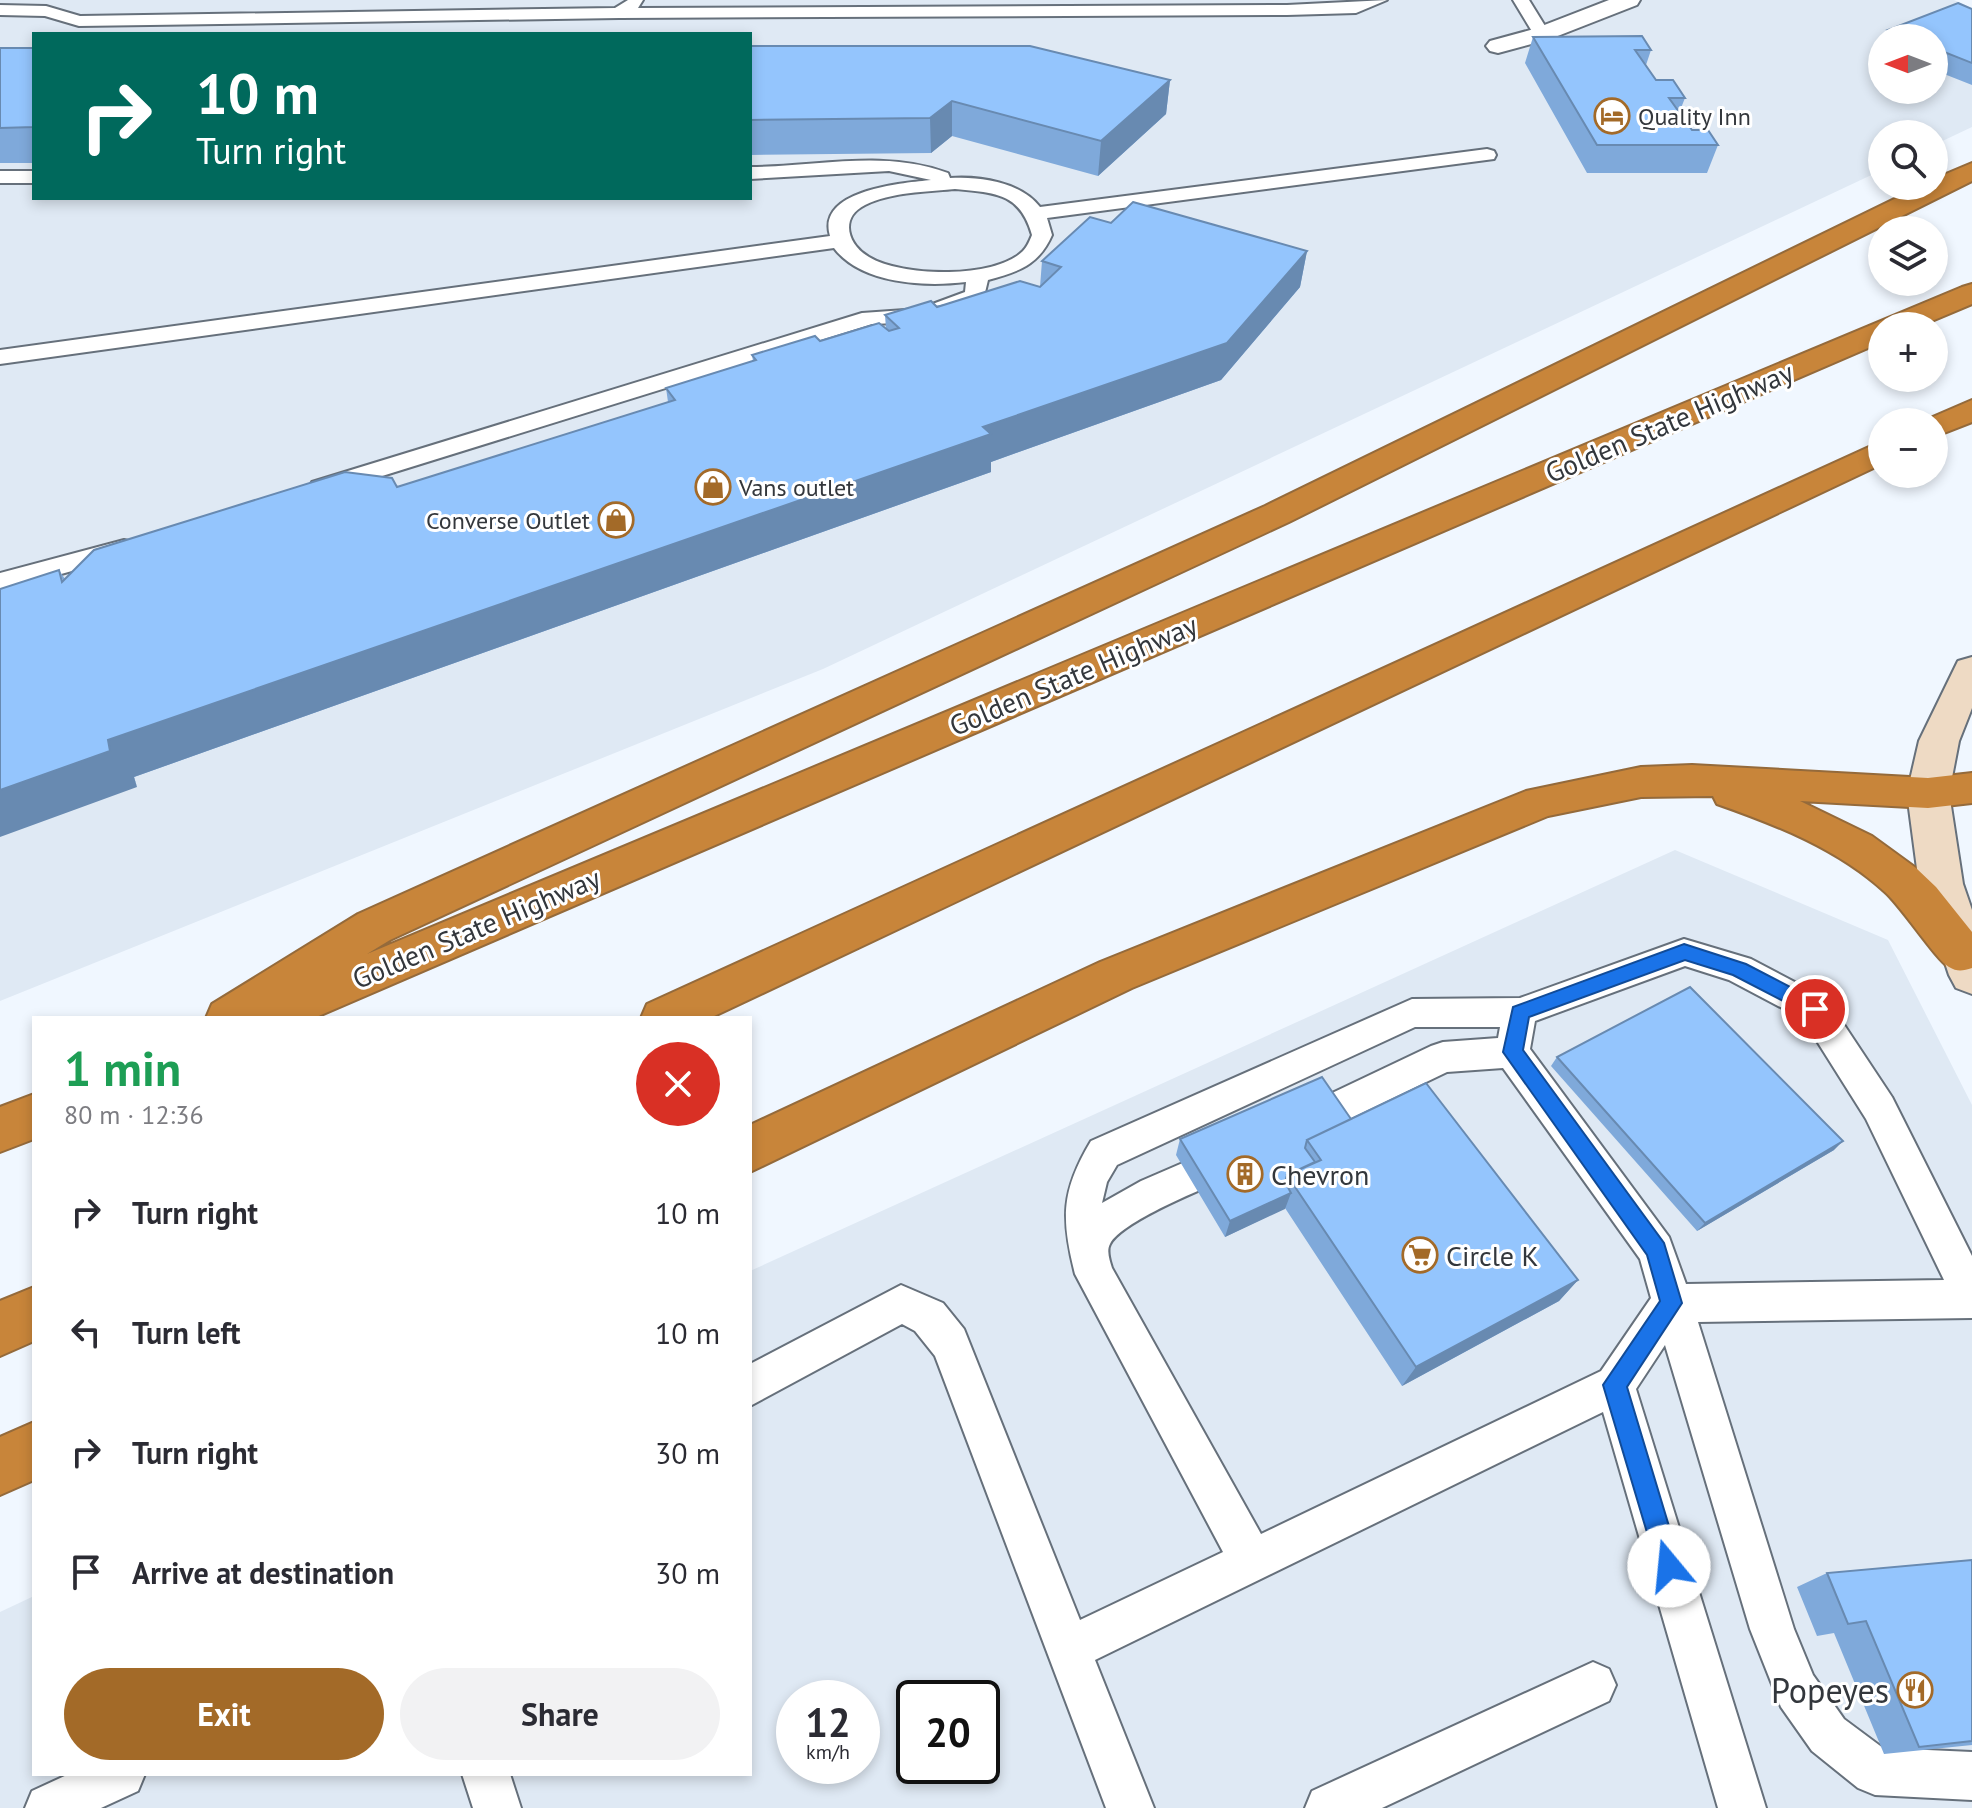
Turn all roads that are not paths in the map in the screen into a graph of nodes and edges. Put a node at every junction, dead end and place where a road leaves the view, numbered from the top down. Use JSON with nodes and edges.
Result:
{"nodes":[{"id":1,"x":351,"y":0,"type":"edge"},
{"id":2,"x":639,"y":0,"type":"edge"},
{"id":3,"x":1379,"y":0,"type":"edge"},
{"id":4,"x":1521,"y":0,"type":"edge"},
{"id":5,"x":1629,"y":0,"type":"edge"},
{"id":6,"x":0,"y":10,"type":"edge"},
{"id":7,"x":619,"y":13,"type":"junction"},
{"id":8,"x":339,"y":16,"type":"junction"},
{"id":9,"x":1542,"y":34,"type":"junction"},
{"id":10,"x":1498,"y":46,"type":"dead end"},
{"id":11,"x":1487,"y":155,"type":"dead end"},
{"id":12,"x":1972,"y":171,"type":"edge"},
{"id":13,"x":800,"y":172,"type":"junction"},
{"id":14,"x":752,"y":173,"type":"edge"},
{"id":15,"x":0,"y":177,"type":"edge"},
{"id":16,"x":32,"y":177,"type":"edge"},
{"id":17,"x":955,"y":183,"type":"junction"},
{"id":18,"x":848,"y":207,"type":"junction"},
{"id":19,"x":1038,"y":213,"type":"junction"},
{"id":20,"x":837,"y":241,"type":"junction"},
{"id":21,"x":865,"y":265,"type":"junction"},
{"id":22,"x":978,"y":276,"type":"junction"},
{"id":23,"x":1972,"y":293,"type":"edge"},
{"id":24,"x":876,"y":301,"type":"junction"},
{"id":25,"x":1928,"y":312,"type":"edge"},
{"id":26,"x":1868,"y":337,"type":"edge"},
{"id":27,"x":0,"y":357,"type":"edge"},
{"id":28,"x":1972,"y":410,"type":"edge"},
{"id":29,"x":1948,"y":421,"type":"edge"},
{"id":30,"x":1868,"y":458,"type":"edge"},
{"id":31,"x":303,"y":492,"type":"edge"},
{"id":32,"x":153,"y":540,"type":"edge"},
{"id":33,"x":0,"y":582,"type":"edge"},
{"id":34,"x":1972,"y":670,"type":"edge"},
{"id":35,"x":1692,"y":780,"type":"junction"},
{"id":36,"x":1972,"y":788,"type":"edge"},
{"id":37,"x":1928,"y":793,"type":"junction"},
{"id":38,"x":1967,"y":964,"type":"edge"},
{"id":39,"x":1520,"y":1012,"type":"junction"},
{"id":40,"x":232,"y":1016,"type":"edge"},
{"id":41,"x":269,"y":1016,"type":"edge"},
{"id":42,"x":668,"y":1016,"type":"edge"},
{"id":43,"x":1512,"y":1052,"type":"junction"},
{"id":44,"x":32,"y":1117,"type":"edge"},
{"id":45,"x":0,"y":1130,"type":"edge"},
{"id":46,"x":752,"y":1148,"type":"edge"},
{"id":47,"x":1088,"y":1250,"type":"junction"},
{"id":48,"x":1972,"y":1298,"type":"edge"},
{"id":49,"x":1671,"y":1303,"type":"junction"},
{"id":50,"x":32,"y":1314,"type":"edge"},
{"id":51,"x":0,"y":1329,"type":"edge"},
{"id":52,"x":752,"y":1385,"type":"edge"},
{"id":53,"x":1615,"y":1385,"type":"junction"},
{"id":54,"x":32,"y":1452,"type":"edge"},
{"id":55,"x":0,"y":1466,"type":"edge"},
{"id":56,"x":1252,"y":1561,"type":"junction"},
{"id":57,"x":1069,"y":1649,"type":"junction"},
{"id":58,"x":1593,"y":1685,"type":"dead end"},
{"id":59,"x":117,"y":1776,"type":"edge"},
{"id":60,"x":487,"y":1776,"type":"edge"},
{"id":61,"x":1972,"y":1776,"type":"edge"},
{"id":62,"x":49,"y":1808,"type":"edge"},
{"id":63,"x":497,"y":1808,"type":"edge"},
{"id":64,"x":1130,"y":1808,"type":"edge"},
{"id":65,"x":1329,"y":1808,"type":"edge"},
{"id":66,"x":1742,"y":1808,"type":"edge"}],
"edges":[{"from":1,"to":8,"type":"lane"},
{"from":2,"to":7,"type":"lane"},
{"from":3,"to":7,"type":"lane"},
{"from":4,"to":9,"type":"lane"},
{"from":5,"to":9,"type":"street"},
{"from":6,"to":8,"type":"lane"},
{"from":7,"to":8,"type":"lane"},
{"from":9,"to":10,"type":"street"},
{"from":11,"to":19,"type":"lane"},
{"from":12,"to":40,"type":"highway"},
{"from":13,"to":14,"type":"lane"},
{"from":13,"to":17,"type":"lane"},
{"from":13,"to":18,"type":"lane"},
{"from":15,"to":16,"type":"lane"},
{"from":17,"to":18,"type":"lane"},
{"from":17,"to":19,"type":"lane"},
{"from":18,"to":20,"type":"lane"},
{"from":19,"to":22,"type":"lane"},
{"from":20,"to":21,"type":"lane"},
{"from":20,"to":27,"type":"lane"},
{"from":21,"to":22,"type":"lane"},
{"from":21,"to":24,"type":"lane"},
{"from":22,"to":24,"type":"lane"},
{"from":23,"to":25,"type":"highway"},
{"from":24,"to":31,"type":"lane"},
{"from":26,"to":41,"type":"highway","name":"Golden State Highway"},
{"from":28,"to":29,"type":"highway"},
{"from":30,"to":42,"type":"highway"},
{"from":32,"to":33,"type":"lane"},
{"from":34,"to":37,"type":"main road"},
{"from":35,"to":37,"type":"highway"},
{"from":35,"to":38,"type":"highway"},
{"from":35,"to":46,"type":"highway"},
{"from":36,"to":37,"type":"highway"},
{"from":37,"to":38,"type":"main road"},
{"from":39,"to":43,"type":"lane"},
{"from":39,"to":47,"type":"lane"},
{"from":39,"to":48,"type":"lane"},
{"from":43,"to":47,"type":"lane"},
{"from":43,"to":49,"type":"lane"},
{"from":44,"to":45,"type":"highway"},
{"from":47,"to":56,"type":"lane"},
{"from":48,"to":49,"type":"lane"},
{"from":49,"to":53,"type":"lane"},
{"from":49,"to":61,"type":"lane"},
{"from":50,"to":51,"type":"highway"},
{"from":52,"to":57,"type":"lane"},
{"from":53,"to":56,"type":"lane"},
{"from":53,"to":66,"type":"lane"},
{"from":54,"to":55,"type":"highway"},
{"from":56,"to":57,"type":"lane"},
{"from":57,"to":64,"type":"lane"},
{"from":58,"to":65,"type":"lane"},
{"from":59,"to":62,"type":"lane"},
{"from":60,"to":63,"type":"lane"}]}
